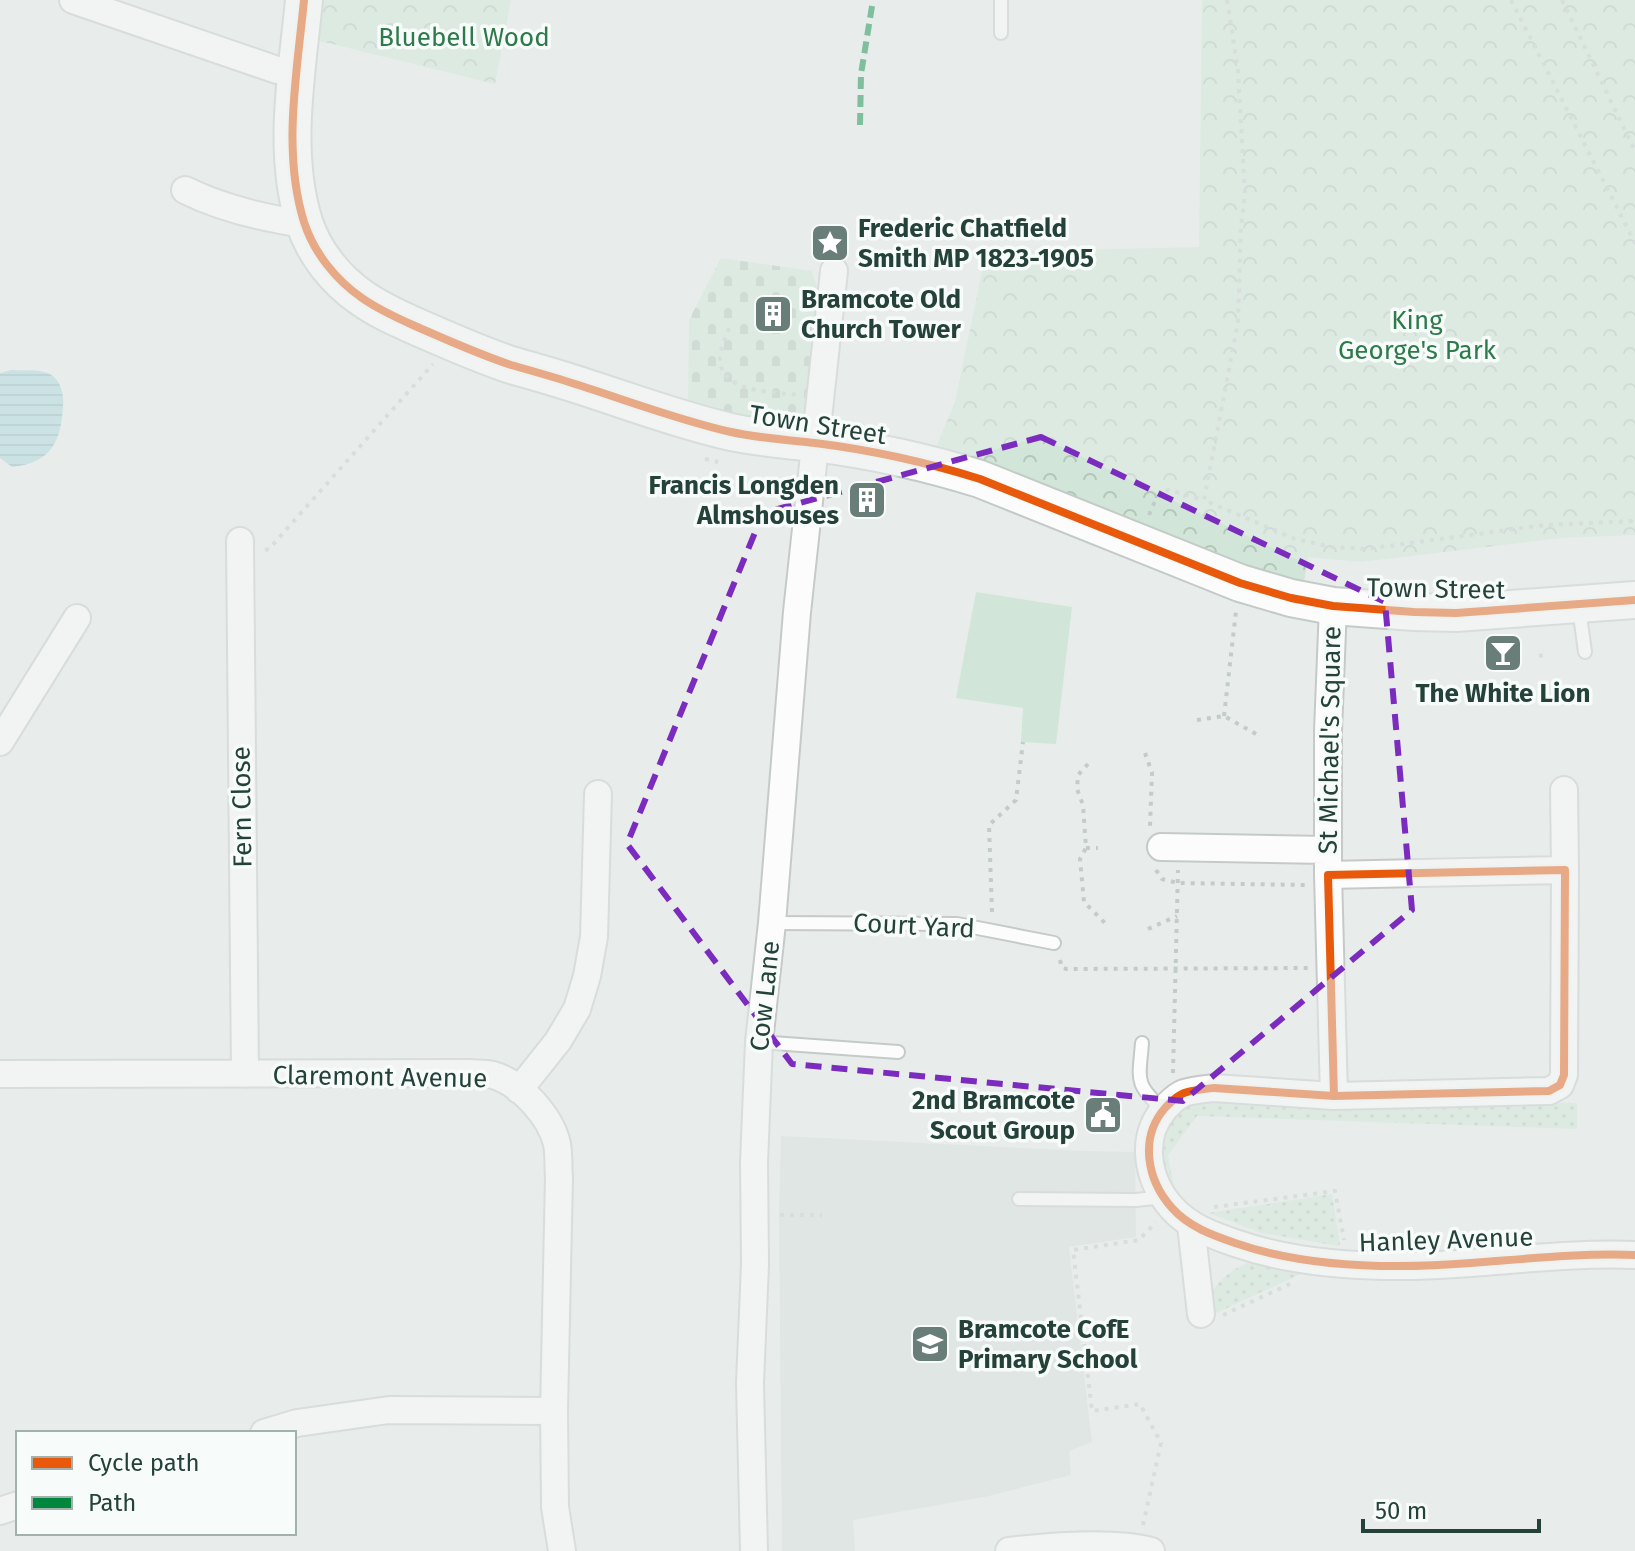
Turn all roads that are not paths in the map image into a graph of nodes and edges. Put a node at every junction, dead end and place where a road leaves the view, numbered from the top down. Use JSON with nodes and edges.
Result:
{"nodes":[{"id":1,"x":73,"y":0,"type":"edge"},
{"id":2,"x":304,"y":0,"type":"edge"},
{"id":3,"x":1001,"y":0,"type":"edge"},
{"id":4,"x":1001,"y":33,"type":"dead end"},
{"id":5,"x":277,"y":70,"type":"dead end"},
{"id":6,"x":185,"y":190,"type":"dead end"},
{"id":7,"x":305,"y":224,"type":"junction"},
{"id":8,"x":834,"y":271,"type":"dead end"},
{"id":9,"x":815,"y":443,"type":"junction"},
{"id":10,"x":240,"y":549,"type":"road end"},
{"id":11,"x":1635,"y":600,"type":"edge"},
{"id":12,"x":1578,"y":605,"type":"junction"},
{"id":13,"x":1333,"y":606,"type":"junction"},
{"id":14,"x":77,"y":618,"type":"dead end"},
{"id":15,"x":1585,"y":652,"type":"dead end"},
{"id":16,"x":0,"y":742,"type":"edge"},
{"id":17,"x":1564,"y":790,"type":"dead end"},
{"id":18,"x":598,"y":794,"type":"dead end"},
{"id":19,"x":1170,"y":848,"type":"road end"},
{"id":20,"x":1328,"y":870,"type":"junction"},
{"id":21,"x":1565,"y":870,"type":"junction"},
{"id":22,"x":772,"y":923,"type":"junction"},
{"id":23,"x":1054,"y":943,"type":"dead end"},
{"id":24,"x":759,"y":1042,"type":"junction"},
{"id":25,"x":1142,"y":1043,"type":"dead end"},
{"id":26,"x":898,"y":1052,"type":"dead end"},
{"id":27,"x":0,"y":1074,"type":"edge"},
{"id":28,"x":245,"y":1074,"type":"junction"},
{"id":29,"x":519,"y":1090,"type":"junction"},
{"id":30,"x":1334,"y":1096,"type":"junction"},
{"id":31,"x":1168,"y":1105,"type":"junction"},
{"id":32,"x":1019,"y":1199,"type":"dead end"},
{"id":33,"x":1175,"y":1210,"type":"junction"},
{"id":34,"x":1635,"y":1255,"type":"edge"},
{"id":35,"x":1210,"y":1315,"type":"road end"},
{"id":36,"x":554,"y":1411,"type":"junction"},
{"id":37,"x":271,"y":1431,"type":"edge"},
{"id":38,"x":1145,"y":1549,"type":"edge"},
{"id":39,"x":562,"y":1551,"type":"edge"},
{"id":40,"x":754,"y":1551,"type":"edge"},
{"id":41,"x":1009,"y":1551,"type":"edge"}],
"edges":[{"from":1,"to":5,"type":"street"},
{"from":2,"to":7,"type":"street","name":"Town Street"},
{"from":3,"to":4,"type":"lane"},
{"from":6,"to":7,"type":"street"},
{"from":7,"to":9,"type":"street","name":"Town Street"},
{"from":8,"to":9,"type":"street","name":"Cow Lane"},
{"from":9,"to":13,"type":"street","name":"Town Street"},
{"from":9,"to":22,"type":"street","name":"Cow Lane"},
{"from":10,"to":28,"type":"street","name":"Fern Close"},
{"from":11,"to":12,"type":"street","name":"Town Street"},
{"from":12,"to":13,"type":"street","name":"Town Street"},
{"from":12,"to":15,"type":"lane"},
{"from":13,"to":20,"type":"street","name":"St Michael's Square"},
{"from":14,"to":16,"type":"street"},
{"from":17,"to":21,"type":"street"},
{"from":18,"to":29,"type":"street"},
{"from":19,"to":20,"type":"street"},
{"from":20,"to":21,"type":"street","name":"St Michael's Square"},
{"from":20,"to":30,"type":"street","name":"St Michael's Square"},
{"from":21,"to":30,"type":"street"},
{"from":22,"to":23,"type":"lane","name":"Court Yard"},
{"from":22,"to":24,"type":"street","name":"Cow Lane"},
{"from":24,"to":26,"type":"lane"},
{"from":24,"to":40,"type":"street","name":"Cow Lane"},
{"from":25,"to":31,"type":"lane"},
{"from":27,"to":28,"type":"street","name":"Claremont Avenue"},
{"from":28,"to":29,"type":"street","name":"Claremont Avenue"},
{"from":29,"to":36,"type":"street","name":"Claremont Avenue"},
{"from":30,"to":31,"type":"street"},
{"from":31,"to":33,"type":"street"},
{"from":32,"to":33,"type":"lane"},
{"from":33,"to":34,"type":"street","name":"Hanley Avenue"},
{"from":33,"to":35,"type":"street"},
{"from":36,"to":37,"type":"street"},
{"from":36,"to":39,"type":"street","name":"Claremont Avenue"},
{"from":38,"to":41,"type":"street"}]}
